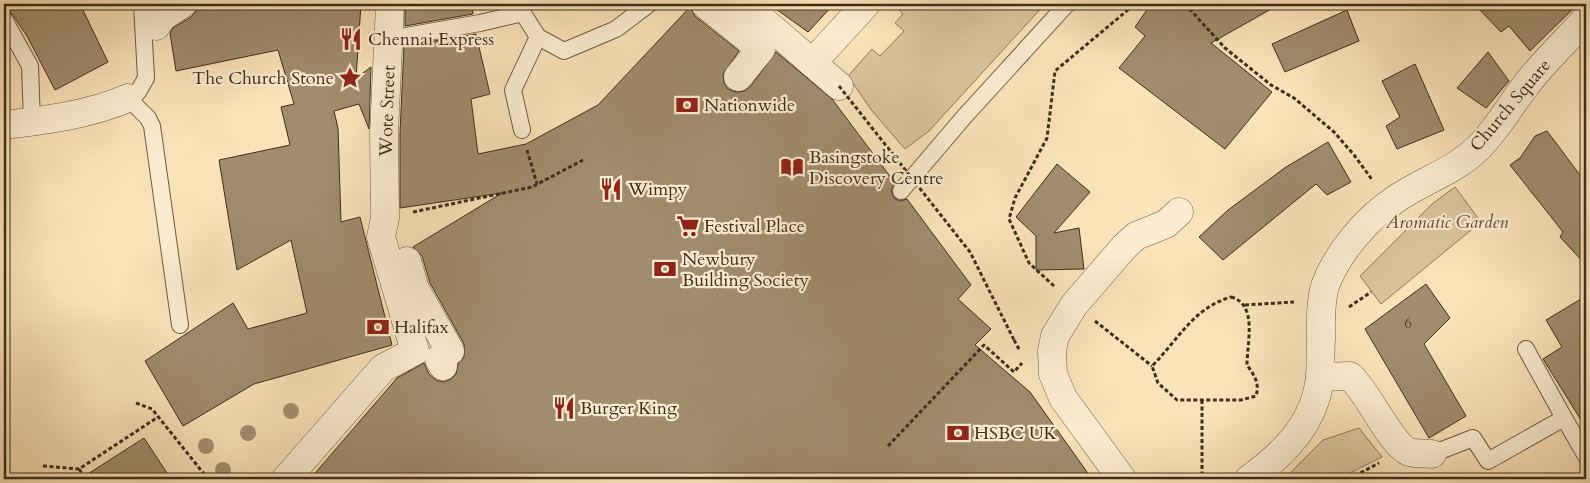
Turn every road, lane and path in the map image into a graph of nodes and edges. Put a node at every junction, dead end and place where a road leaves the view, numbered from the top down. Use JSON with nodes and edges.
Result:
{"nodes":[{"id":1,"x":182,"y":4,"type":"edge"},
{"id":2,"x":390,"y":4,"type":"edge"},
{"id":3,"x":649,"y":4,"type":"edge"},
{"id":4,"x":705,"y":4,"type":"edge"},
{"id":5,"x":744,"y":4,"type":"edge"},
{"id":6,"x":866,"y":4,"type":"edge"},
{"id":7,"x":1068,"y":4,"type":"edge"},
{"id":8,"x":1135,"y":4,"type":"edge"},
{"id":9,"x":1184,"y":4,"type":"edge"},
{"id":10,"x":520,"y":8,"type":"edge"},
{"id":11,"x":151,"y":12,"type":"edge"},
{"id":12,"x":1586,"y":19,"type":"edge"},
{"id":13,"x":4,"y":20,"type":"edge"},
{"id":14,"x":406,"y":36,"type":"dead end"},
{"id":15,"x":538,"y":37,"type":"junction"},
{"id":16,"x":802,"y":55,"type":"junction"},
{"id":17,"x":738,"y":78,"type":"dead end"},
{"id":18,"x":838,"y":86,"type":"joint"},
{"id":19,"x":128,"y":98,"type":"junction"},
{"id":20,"x":32,"y":122,"type":"junction"},
{"id":21,"x":4,"y":125,"type":"edge"},
{"id":22,"x":522,"y":130,"type":"joint"},
{"id":23,"x":583,"y":160,"type":"dead end"},
{"id":24,"x":536,"y":184,"type":"junction"},
{"id":25,"x":1376,"y":184,"type":"dead end"},
{"id":26,"x":901,"y":191,"type":"dead end"},
{"id":27,"x":1179,"y":212,"type":"dead end"},
{"id":28,"x":385,"y":218,"type":"junction"},
{"id":29,"x":1058,"y":290,"type":"dead end"},
{"id":30,"x":1303,"y":304,"type":"dead end"},
{"id":31,"x":1245,"y":305,"type":"junction"},
{"id":32,"x":1093,"y":319,"type":"dead end"},
{"id":33,"x":180,"y":325,"type":"dead end"},
{"id":34,"x":1526,"y":349,"type":"dead end"},
{"id":35,"x":1020,"y":351,"type":"dead end"},
{"id":36,"x":1022,"y":363,"type":"dead end"},
{"id":37,"x":443,"y":366,"type":"dead end"},
{"id":38,"x":1152,"y":366,"type":"junction"},
{"id":39,"x":1320,"y":377,"type":"junction"},
{"id":40,"x":1202,"y":400,"type":"junction"},
{"id":41,"x":136,"y":404,"type":"dead end"},
{"id":42,"x":158,"y":417,"type":"junction"},
{"id":43,"x":1564,"y":418,"type":"junction"},
{"id":44,"x":888,"y":446,"type":"dead end"},
{"id":45,"x":1432,"y":454,"type":"joint"},
{"id":46,"x":1586,"y":456,"type":"edge"},
{"id":47,"x":43,"y":466,"type":"dead end"},
{"id":48,"x":79,"y":469,"type":"junction"},
{"id":49,"x":86,"y":479,"type":"edge"},
{"id":50,"x":208,"y":479,"type":"edge"},
{"id":51,"x":286,"y":479,"type":"edge"},
{"id":52,"x":1122,"y":479,"type":"edge"},
{"id":53,"x":1202,"y":479,"type":"edge"},
{"id":54,"x":1249,"y":479,"type":"edge"}],
"edges":[{"from":1,"to":11,"type":"street"},
{"from":2,"to":28,"type":"street","name":"Wote Street"},
{"from":3,"to":15,"type":"lane"},
{"from":4,"to":17,"type":"street"},
{"from":5,"to":16,"type":"street"},
{"from":6,"to":16,"type":"street"},
{"from":7,"to":26,"type":"lane"},
{"from":8,"to":29,"type":"path"},
{"from":9,"to":25,"type":"path"},
{"from":10,"to":14,"type":"lane"},
{"from":10,"to":15,"type":"lane"},
{"from":11,"to":19,"type":"lane"},
{"from":12,"to":39,"type":"street","name":"Church Square"},
{"from":13,"to":20,"type":"lane"},
{"from":15,"to":22,"type":"lane"},
{"from":16,"to":18,"type":"street"},
{"from":18,"to":35,"type":"path","bridge":true},
{"from":19,"to":20,"type":"street"},
{"from":19,"to":33,"type":"lane"},
{"from":20,"to":21,"type":"street"},
{"from":22,"to":24,"type":"path"},
{"from":23,"to":24,"type":"path"},
{"from":24,"to":28,"type":"path"},
{"from":27,"to":52,"type":"street"},
{"from":28,"to":37,"type":"street"},
{"from":28,"to":51,"type":"street","name":"Wote Street"},
{"from":30,"to":31,"type":"path"},
{"from":31,"to":38,"type":"path"},
{"from":31,"to":40,"type":"path"},
{"from":32,"to":38,"type":"path"},
{"from":34,"to":43,"type":"lane"},
{"from":36,"to":44,"type":"path"},
{"from":38,"to":40,"type":"path"},
{"from":39,"to":45,"type":"street"},
{"from":39,"to":54,"type":"street","name":"Church Square"},
{"from":40,"to":53,"type":"path"},
{"from":41,"to":42,"type":"path"},
{"from":42,"to":48,"type":"path"},
{"from":42,"to":50,"type":"path"},
{"from":43,"to":45,"type":"lane"},
{"from":43,"to":46,"type":"lane"},
{"from":47,"to":48,"type":"path"},
{"from":48,"to":49,"type":"path"}]}
